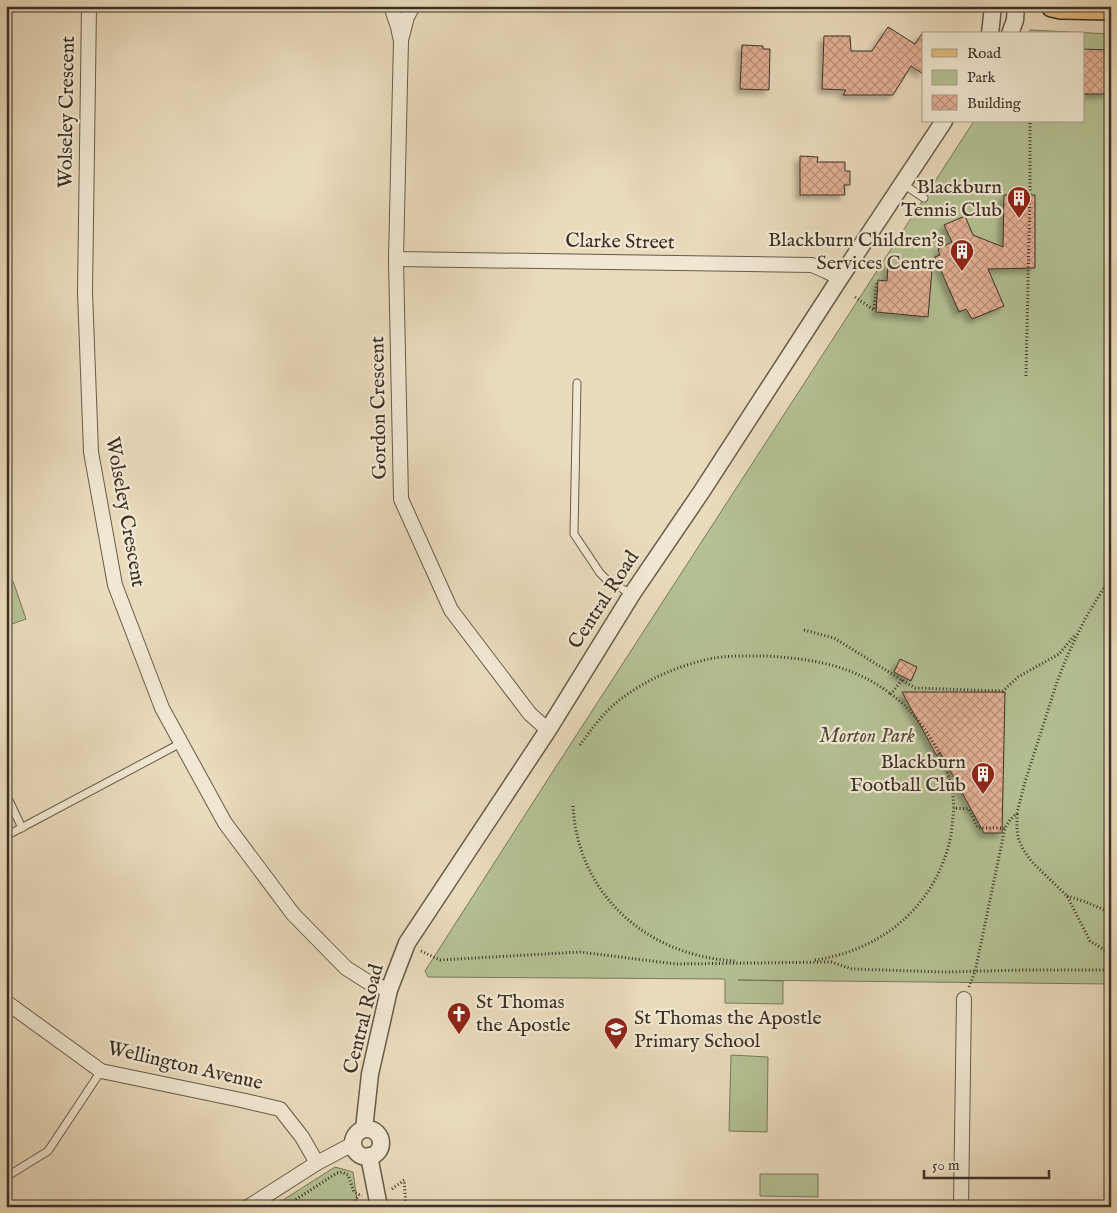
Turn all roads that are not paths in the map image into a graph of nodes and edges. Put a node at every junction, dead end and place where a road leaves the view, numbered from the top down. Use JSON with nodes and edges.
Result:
{"nodes":[{"id":1,"x":89,"y":6,"type":"edge"},
{"id":2,"x":391,"y":6,"type":"edge"},
{"id":3,"x":412,"y":6,"type":"edge"},
{"id":4,"x":993,"y":6,"type":"edge"},
{"id":5,"x":1016,"y":6,"type":"edge"},
{"id":6,"x":1052,"y":6,"type":"edge"},
{"id":7,"x":1111,"y":9,"type":"edge"},
{"id":8,"x":990,"y":32,"type":"edge"},
{"id":9,"x":1011,"y":32,"type":"edge"},
{"id":10,"x":401,"y":40,"type":"junction"},
{"id":11,"x":943,"y":122,"type":"edge"},
{"id":12,"x":902,"y":184,"type":"junction"},
{"id":13,"x":924,"y":198,"type":"dead end"},
{"id":14,"x":396,"y":259,"type":"junction"},
{"id":15,"x":840,"y":278,"type":"junction"},
{"id":16,"x":577,"y":383,"type":"dead end"},
{"id":17,"x":632,"y":594,"type":"junction"},
{"id":18,"x":548,"y":730,"type":"junction"},
{"id":19,"x":182,"y":743,"type":"junction"},
{"id":20,"x":6,"y":794,"type":"edge"},
{"id":21,"x":22,"y":828,"type":"junction"},
{"id":22,"x":6,"y":836,"type":"edge"},
{"id":23,"x":389,"y":990,"type":"junction"},
{"id":24,"x":964,"y":999,"type":"road end"},
{"id":25,"x":6,"y":1002,"type":"edge"},
{"id":26,"x":101,"y":1071,"type":"junction"},
{"id":27,"x":364,"y":1129,"type":"junction"},
{"id":28,"x":353,"y":1144,"type":"junction"},
{"id":29,"x":369,"y":1156,"type":"junction"},
{"id":30,"x":317,"y":1163,"type":"junction"},
{"id":31,"x":6,"y":1177,"type":"edge"},
{"id":32,"x":379,"y":1203,"type":"edge"},
{"id":33,"x":248,"y":1207,"type":"edge"},
{"id":34,"x":961,"y":1207,"type":"edge"}],
"edges":[{"from":1,"to":19,"type":"street","name":"Wolseley Crescent"},
{"from":2,"to":10,"type":"street","name":"Gordon Crescent"},
{"from":3,"to":10,"type":"street","name":"Gordon Crescent"},
{"from":4,"to":8,"type":"street"},
{"from":5,"to":9,"type":"street"},
{"from":6,"to":7,"type":"main road"},
{"from":10,"to":14,"type":"street","name":"Gordon Crescent"},
{"from":11,"to":12,"type":"street","name":"Central Road"},
{"from":12,"to":13,"type":"lane"},
{"from":12,"to":15,"type":"street","name":"Central Road"},
{"from":14,"to":15,"type":"street","name":"Clarke Street"},
{"from":14,"to":18,"type":"street","name":"Gordon Crescent"},
{"from":15,"to":17,"type":"street","name":"Central Road"},
{"from":16,"to":17,"type":"lane"},
{"from":17,"to":18,"type":"street","name":"Central Road"},
{"from":18,"to":23,"type":"street","name":"Central Road"},
{"from":19,"to":21,"type":"lane"},
{"from":19,"to":23,"type":"street","name":"Wolseley Crescent"},
{"from":20,"to":21,"type":"lane"},
{"from":21,"to":22,"type":"lane"},
{"from":23,"to":27,"type":"street","name":"Central Road"},
{"from":24,"to":34,"type":"street"},
{"from":25,"to":26,"type":"street","name":"Wellington Avenue"},
{"from":26,"to":30,"type":"street","name":"Wellington Avenue"},
{"from":26,"to":31,"type":"lane"},
{"from":27,"to":28,"type":"street"},
{"from":27,"to":29,"type":"street"},
{"from":28,"to":29,"type":"street"},
{"from":28,"to":30,"type":"street"},
{"from":29,"to":32,"type":"street"},
{"from":30,"to":33,"type":"street"}]}
